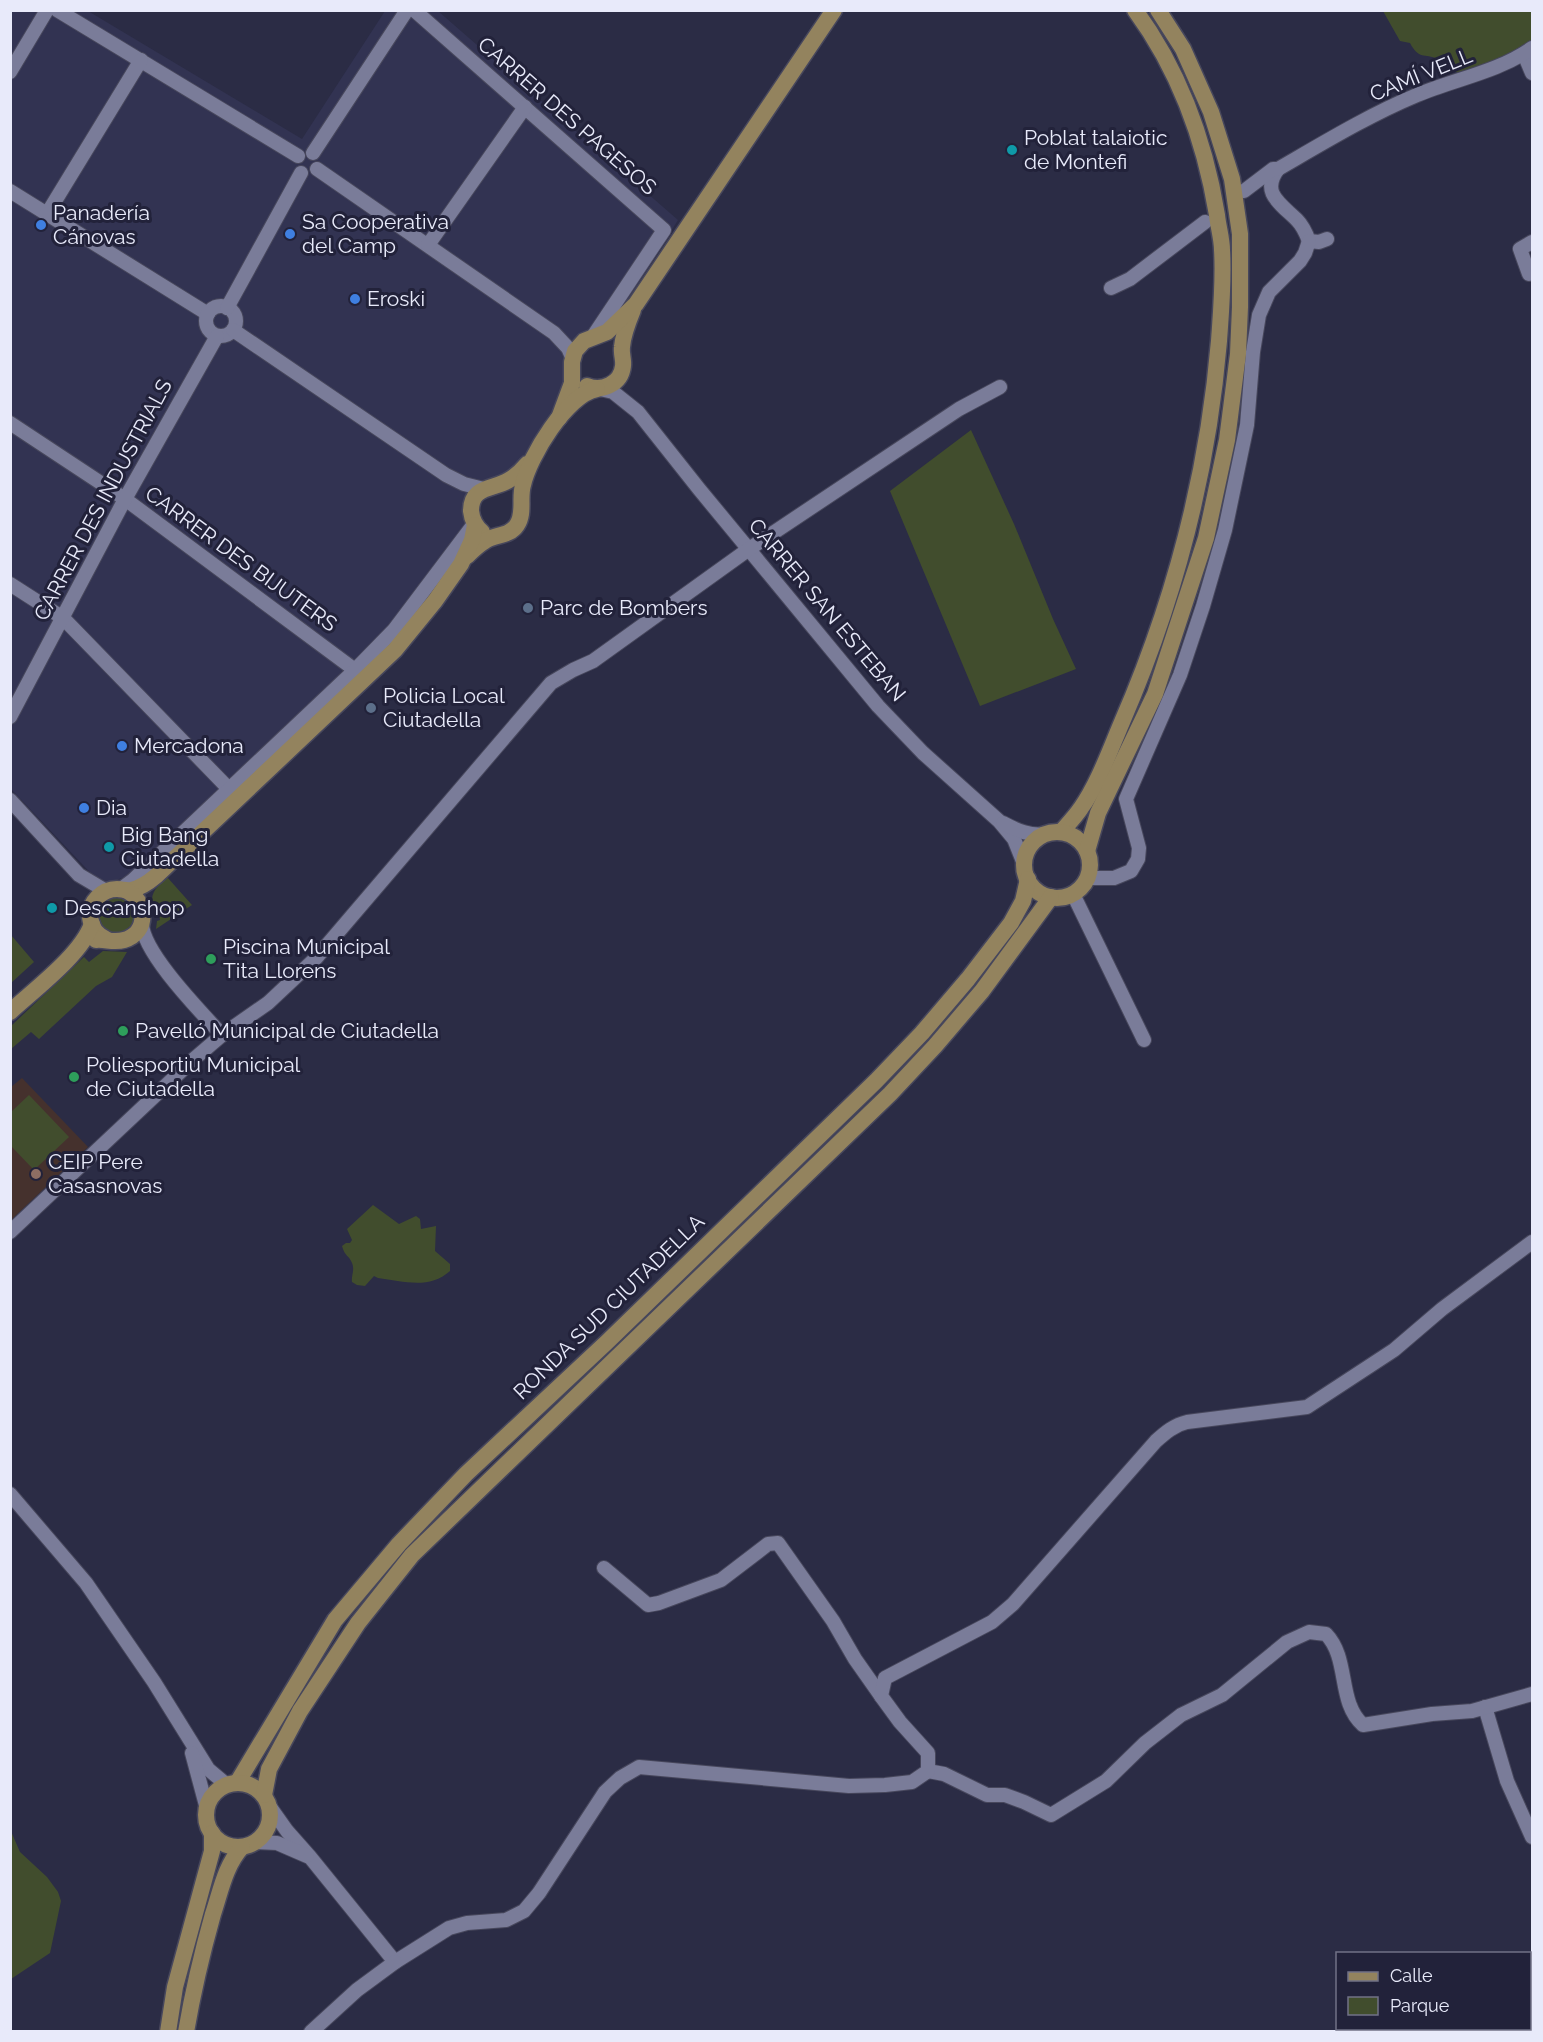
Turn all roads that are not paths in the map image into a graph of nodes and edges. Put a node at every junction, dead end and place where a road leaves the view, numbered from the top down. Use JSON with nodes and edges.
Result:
{"nodes":[{"id":1,"x":47,"y":10,"type":"edge"},
{"id":2,"x":57,"y":10,"type":"edge"},
{"id":3,"x":407,"y":10,"type":"edge"},
{"id":4,"x":414,"y":10,"type":"edge"},
{"id":5,"x":834,"y":10,"type":"edge"},
{"id":6,"x":1135,"y":10,"type":"edge"},
{"id":7,"x":1158,"y":10,"type":"edge"},
{"id":8,"x":1528,"y":51,"type":"edge"},
{"id":9,"x":141,"y":60,"type":"junction"},
{"id":10,"x":10,"y":72,"type":"edge"},
{"id":11,"x":1533,"y":73,"type":"edge"},
{"id":12,"x":525,"y":107,"type":"junction"},
{"id":13,"x":313,"y":153,"type":"junction"},
{"id":14,"x":298,"y":156,"type":"junction"},
{"id":15,"x":317,"y":169,"type":"junction"},
{"id":16,"x":1278,"y":169,"type":"junction"},
{"id":17,"x":301,"y":172,"type":"junction"},
{"id":18,"x":10,"y":191,"type":"edge"},
{"id":19,"x":1244,"y":191,"type":"dead end"},
{"id":20,"x":47,"y":214,"type":"junction"},
{"id":21,"x":1205,"y":222,"type":"dead end"},
{"id":22,"x":1327,"y":239,"type":"dead end"},
{"id":23,"x":1309,"y":241,"type":"junction"},
{"id":24,"x":1533,"y":242,"type":"edge"},
{"id":25,"x":428,"y":245,"type":"junction"},
{"id":26,"x":1529,"y":274,"type":"dead end"},
{"id":27,"x":1111,"y":288,"type":"dead end"},
{"id":28,"x":636,"y":304,"type":"junction"},
{"id":29,"x":227,"y":308,"type":"junction"},
{"id":30,"x":208,"y":314,"type":"junction"},
{"id":31,"x":233,"y":330,"type":"junction"},
{"id":32,"x":554,"y":333,"type":"junction"},
{"id":33,"x":217,"y":336,"type":"junction"},
{"id":34,"x":590,"y":339,"type":"junction"},
{"id":35,"x":573,"y":364,"type":"junction"},
{"id":36,"x":622,"y":365,"type":"junction"},
{"id":37,"x":1000,"y":387,"type":"dead end"},
{"id":38,"x":598,"y":389,"type":"junction"},
{"id":39,"x":638,"y":412,"type":"junction"},
{"id":40,"x":559,"y":418,"type":"junction"},
{"id":41,"x":10,"y":423,"type":"edge"},
{"id":42,"x":535,"y":454,"type":"junction"},
{"id":43,"x":447,"y":475,"type":"junction"},
{"id":44,"x":490,"y":487,"type":"junction"},
{"id":45,"x":124,"y":499,"type":"junction"},
{"id":46,"x":471,"y":506,"type":"junction"},
{"id":47,"x":521,"y":506,"type":"junction"},
{"id":48,"x":475,"y":524,"type":"junction"},
{"id":49,"x":495,"y":536,"type":"junction"},
{"id":50,"x":749,"y":549,"type":"junction"},
{"id":51,"x":461,"y":564,"type":"junction"},
{"id":52,"x":10,"y":584,"type":"edge"},
{"id":53,"x":63,"y":618,"type":"junction"},
{"id":54,"x":355,"y":670,"type":"junction"},
{"id":55,"x":10,"y":717,"type":"edge"},
{"id":56,"x":230,"y":789,"type":"junction"},
{"id":57,"x":10,"y":800,"type":"edge"},
{"id":58,"x":999,"y":820,"type":"junction"},
{"id":59,"x":1054,"y":833,"type":"junction"},
{"id":60,"x":1087,"y":851,"type":"junction"},
{"id":61,"x":1026,"y":872,"type":"junction"},
{"id":62,"x":80,"y":875,"type":"junction"},
{"id":63,"x":156,"y":876,"type":"junction"},
{"id":64,"x":1088,"y":878,"type":"junction"},
{"id":65,"x":117,"y":890,"type":"junction"},
{"id":66,"x":1073,"y":894,"type":"junction"},
{"id":67,"x":1051,"y":897,"type":"junction"},
{"id":68,"x":140,"y":903,"type":"junction"},
{"id":69,"x":92,"y":905,"type":"junction"},
{"id":70,"x":142,"y":923,"type":"junction"},
{"id":71,"x":92,"y":924,"type":"junction"},
{"id":72,"x":106,"y":939,"type":"junction"},
{"id":73,"x":125,"y":940,"type":"junction"},
{"id":74,"x":78,"y":948,"type":"junction"},
{"id":75,"x":156,"y":957,"type":"junction"},
{"id":76,"x":10,"y":1012,"type":"edge"},
{"id":77,"x":222,"y":1035,"type":"junction"},
{"id":78,"x":1144,"y":1040,"type":"dead end"},
{"id":79,"x":10,"y":1232,"type":"edge"},
{"id":80,"x":1533,"y":1242,"type":"edge"},
{"id":81,"x":10,"y":1494,"type":"edge"},
{"id":82,"x":16,"y":1504,"type":"edge"},
{"id":83,"x":604,"y":1568,"type":"dead end"},
{"id":84,"x":1533,"y":1694,"type":"edge"},
{"id":85,"x":881,"y":1696,"type":"junction"},
{"id":86,"x":1485,"y":1707,"type":"junction"},
{"id":87,"x":188,"y":1740,"type":"junction"},
{"id":88,"x":928,"y":1771,"type":"junction"},
{"id":89,"x":232,"y":1784,"type":"junction"},
{"id":90,"x":267,"y":1801,"type":"junction"},
{"id":91,"x":207,"y":1809,"type":"junction"},
{"id":92,"x":212,"y":1833,"type":"junction"},
{"id":93,"x":1533,"y":1837,"type":"edge"},
{"id":94,"x":248,"y":1844,"type":"junction"},
{"id":95,"x":310,"y":1857,"type":"junction"},
{"id":96,"x":395,"y":1962,"type":"junction"},
{"id":97,"x":168,"y":2027,"type":"edge"},
{"id":98,"x":186,"y":2031,"type":"edge"},
{"id":99,"x":311,"y":2031,"type":"edge"}],
"edges":[{"from":1,"to":10,"type":"street"},
{"from":2,"to":9,"type":"street"},
{"from":3,"to":13,"type":"street"},
{"from":4,"to":12,"type":"street","name":"CARRER DES PAGESOS"},
{"from":5,"to":28,"type":"main road"},
{"from":6,"to":59,"type":"main road"},
{"from":7,"to":60,"type":"main road"},
{"from":8,"to":11,"type":"street"},
{"from":8,"to":16,"type":"street","name":"CAMÍ VELL"},
{"from":9,"to":14,"type":"street"},
{"from":9,"to":20,"type":"street"},
{"from":12,"to":25,"type":"street"},
{"from":12,"to":34,"type":"street","name":"CARRER DES PAGESOS"},
{"from":13,"to":14,"type":"street"},
{"from":13,"to":15,"type":"street"},
{"from":14,"to":17,"type":"street"},
{"from":15,"to":17,"type":"street"},
{"from":15,"to":25,"type":"street"},
{"from":16,"to":19,"type":"street","name":"CAMÍ VELL"},
{"from":16,"to":23,"type":"street"},
{"from":17,"to":29,"type":"street"},
{"from":18,"to":20,"type":"street"},
{"from":20,"to":30,"type":"street"},
{"from":21,"to":27,"type":"street"},
{"from":22,"to":23,"type":"street"},
{"from":23,"to":64,"type":"street"},
{"from":24,"to":26,"type":"street"},
{"from":25,"to":32,"type":"street"},
{"from":28,"to":34,"type":"main road"},
{"from":28,"to":36,"type":"main road"},
{"from":29,"to":30,"type":"street"},
{"from":29,"to":31,"type":"street"},
{"from":30,"to":33,"type":"street"},
{"from":31,"to":33,"type":"street"},
{"from":31,"to":43,"type":"street"},
{"from":32,"to":34,"type":"street"},
{"from":32,"to":35,"type":"street"},
{"from":33,"to":45,"type":"street","name":"CARRER DES INDUSTRIALS"},
{"from":34,"to":35,"type":"main road"},
{"from":34,"to":36,"type":"main road"},
{"from":35,"to":38,"type":"main road"},
{"from":35,"to":40,"type":"main road"},
{"from":36,"to":38,"type":"main road"},
{"from":36,"to":39,"type":"street","name":"CARRER SAN ESTEBAN"},
{"from":37,"to":50,"type":"street"},
{"from":38,"to":39,"type":"street","name":"CARRER SAN ESTEBAN"},
{"from":38,"to":40,"type":"main road"},
{"from":39,"to":50,"type":"street","name":"CARRER SAN ESTEBAN"},
{"from":40,"to":42,"type":"main road"},
{"from":41,"to":45,"type":"street","name":"CARRER DES BIJUTERS"},
{"from":42,"to":44,"type":"main road"},
{"from":42,"to":47,"type":"main road"},
{"from":43,"to":44,"type":"street"},
{"from":43,"to":46,"type":"street"},
{"from":44,"to":46,"type":"main road"},
{"from":44,"to":47,"type":"main road"},
{"from":45,"to":53,"type":"street","name":"CARRER DES INDUSTRIALS"},
{"from":45,"to":54,"type":"street","name":"CARRER DES BIJUTERS"},
{"from":46,"to":48,"type":"main road"},
{"from":47,"to":49,"type":"main road"},
{"from":48,"to":49,"type":"main road"},
{"from":48,"to":51,"type":"main road"},
{"from":48,"to":54,"type":"street"},
{"from":49,"to":51,"type":"main road"},
{"from":50,"to":58,"type":"street","name":"CARRER SAN ESTEBAN"},
{"from":50,"to":77,"type":"street"},
{"from":51,"to":63,"type":"main road"},
{"from":52,"to":53,"type":"street"},
{"from":53,"to":55,"type":"street","name":"CARRER DES INDUSTRIALS"},
{"from":53,"to":56,"type":"street"},
{"from":54,"to":56,"type":"street"},
{"from":56,"to":65,"type":"street"},
{"from":57,"to":62,"type":"street"},
{"from":58,"to":59,"type":"street","name":"CARRER SAN ESTEBAN"},
{"from":58,"to":61,"type":"street","name":"CARRER SAN ESTEBAN"},
{"from":59,"to":60,"type":"main road"},
{"from":59,"to":61,"type":"main road"},
{"from":60,"to":64,"type":"main road"},
{"from":61,"to":67,"type":"main road"},
{"from":61,"to":89,"type":"main road","name":"RONDA SUD CIUTADELLA"},
{"from":62,"to":65,"type":"street"},
{"from":62,"to":69,"type":"street"},
{"from":63,"to":65,"type":"main road"},
{"from":63,"to":68,"type":"main road"},
{"from":64,"to":66,"type":"main road"},
{"from":65,"to":68,"type":"main road"},
{"from":65,"to":69,"type":"main road"},
{"from":66,"to":67,"type":"main road"},
{"from":66,"to":78,"type":"street"},
{"from":67,"to":90,"type":"main road","name":"RONDA SUD CIUTADELLA"},
{"from":68,"to":70,"type":"main road"},
{"from":69,"to":71,"type":"main road"},
{"from":70,"to":73,"type":"main road"},
{"from":70,"to":75,"type":"street"},
{"from":71,"to":72,"type":"main road"},
{"from":71,"to":74,"type":"main road"},
{"from":72,"to":73,"type":"main road"},
{"from":72,"to":74,"type":"main road"},
{"from":73,"to":75,"type":"street"},
{"from":74,"to":76,"type":"main road"},
{"from":75,"to":77,"type":"street"},
{"from":77,"to":79,"type":"street"},
{"from":80,"to":85,"type":"street"},
{"from":81,"to":82,"type":"street"},
{"from":82,"to":87,"type":"street"},
{"from":83,"to":85,"type":"street"},
{"from":84,"to":86,"type":"street"},
{"from":85,"to":88,"type":"street"},
{"from":86,"to":88,"type":"street"},
{"from":86,"to":93,"type":"street"},
{"from":87,"to":89,"type":"street"},
{"from":87,"to":91,"type":"street"},
{"from":88,"to":96,"type":"street"},
{"from":89,"to":90,"type":"main road"},
{"from":89,"to":91,"type":"main road"},
{"from":90,"to":94,"type":"main road"},
{"from":90,"to":95,"type":"street"},
{"from":91,"to":92,"type":"main road"},
{"from":92,"to":94,"type":"main road"},
{"from":92,"to":97,"type":"main road"},
{"from":94,"to":95,"type":"street"},
{"from":94,"to":98,"type":"main road"},
{"from":95,"to":96,"type":"street"},
{"from":96,"to":99,"type":"street"}]}
